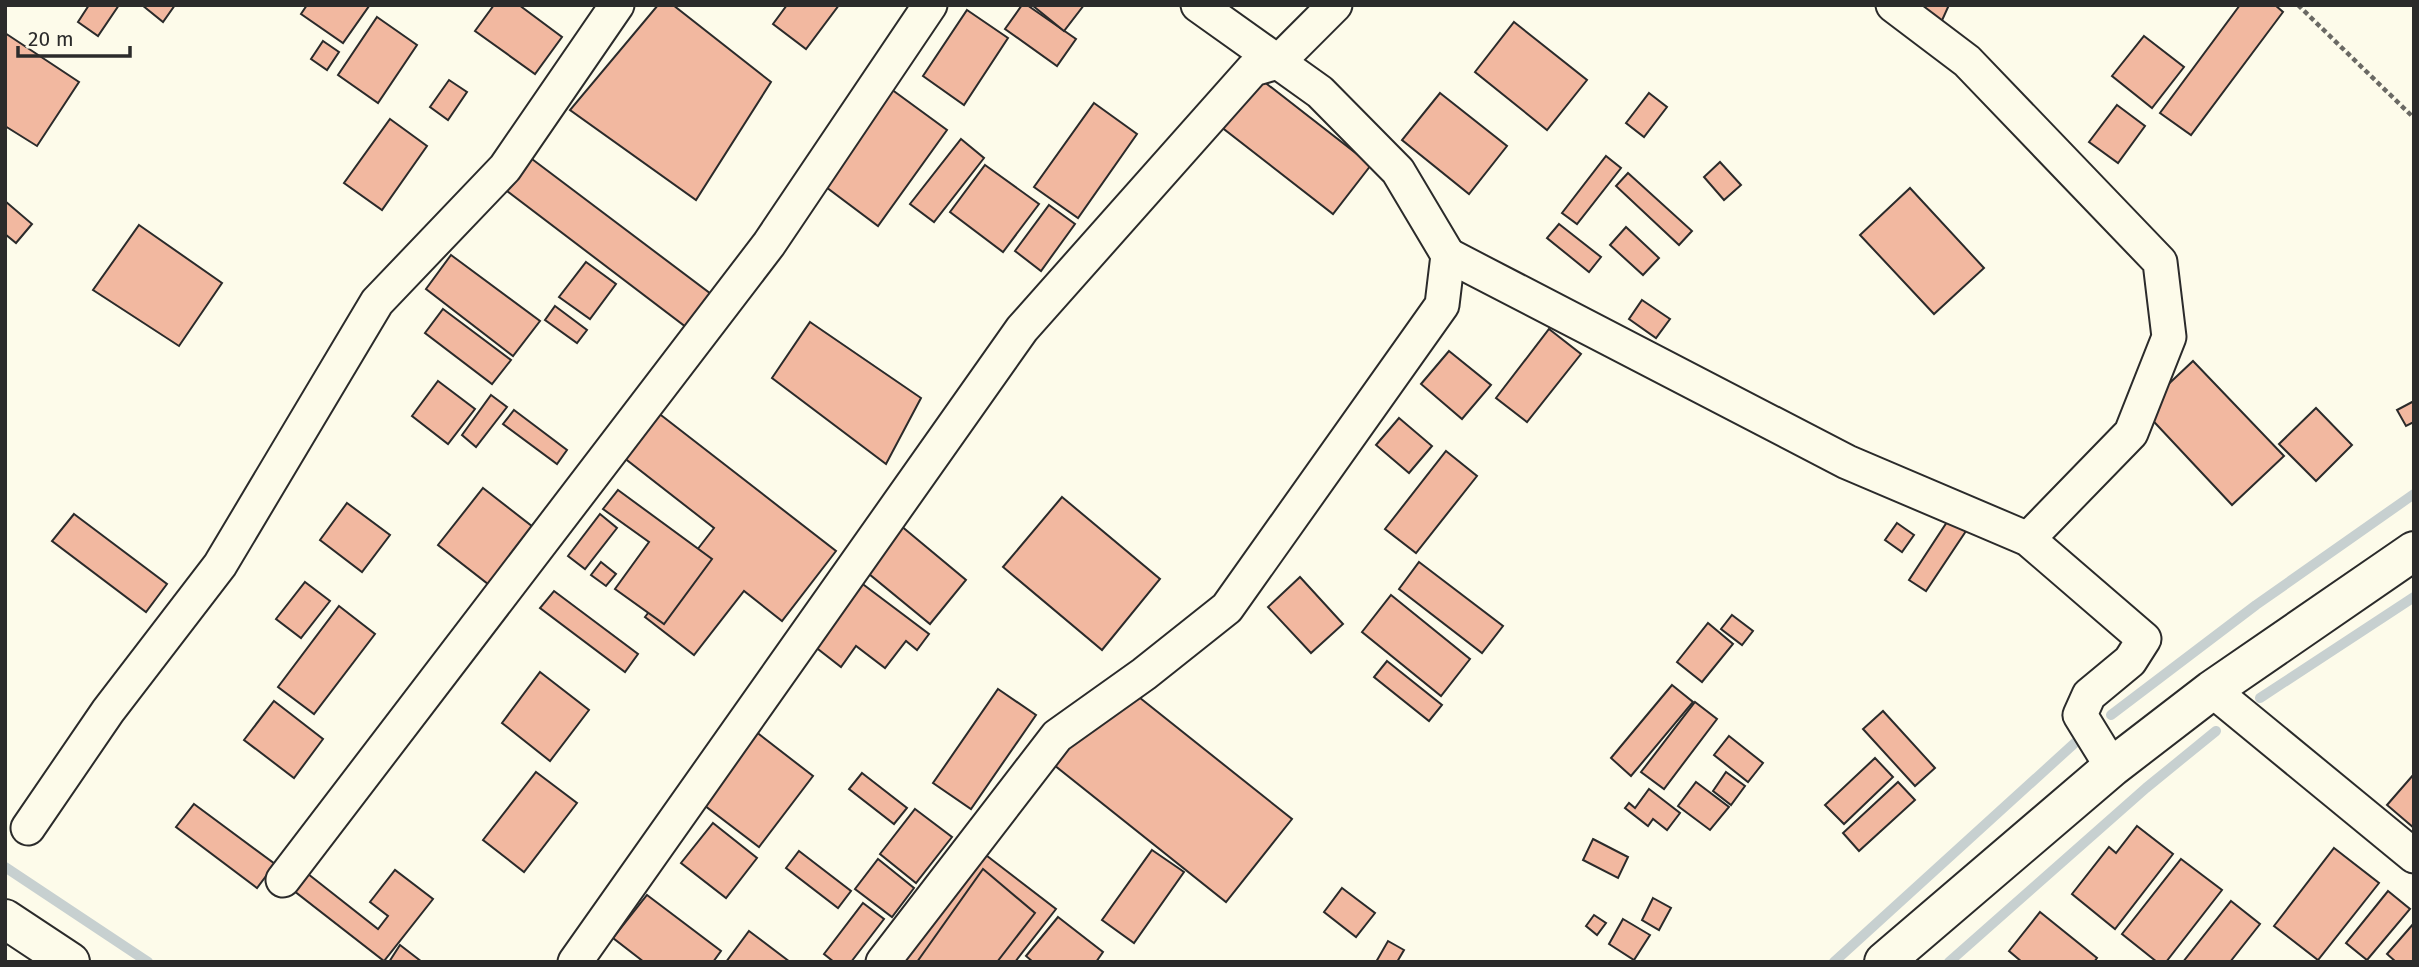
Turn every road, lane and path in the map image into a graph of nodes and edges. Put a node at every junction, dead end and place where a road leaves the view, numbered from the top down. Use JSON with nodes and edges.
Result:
{"nodes":[{"id":1,"x":617,"y":5,"type":"edge"},
{"id":2,"x":930,"y":5,"type":"edge"},
{"id":3,"x":1198,"y":5,"type":"edge"},
{"id":4,"x":1335,"y":5,"type":"edge"},
{"id":5,"x":1893,"y":5,"type":"edge"},
{"id":6,"x":2298,"y":5,"type":"edge"},
{"id":7,"x":1278,"y":62,"type":"junction"},
{"id":8,"x":2414,"y":118,"type":"edge"},
{"id":9,"x":1448,"y":255,"type":"junction"},
{"id":10,"x":2028,"y":539,"type":"junction"},
{"id":11,"x":2414,"y":551,"type":"edge"},
{"id":12,"x":2212,"y":690,"type":"junction"},
{"id":13,"x":2112,"y":766,"type":"junction"},
{"id":14,"x":28,"y":828,"type":"dead end"},
{"id":15,"x":2414,"y":856,"type":"edge"},
{"id":16,"x":283,"y":880,"type":"dead end"},
{"id":17,"x":5,"y":919,"type":"edge"},
{"id":18,"x":70,"y":962,"type":"edge"},
{"id":19,"x":575,"y":962,"type":"edge"},
{"id":20,"x":883,"y":962,"type":"edge"},
{"id":21,"x":1884,"y":962,"type":"edge"}],
"edges":[{"from":1,"to":14,"type":"street"},
{"from":2,"to":16,"type":"street"},
{"from":3,"to":7,"type":"street"},
{"from":4,"to":7,"type":"street"},
{"from":5,"to":10,"type":"street"},
{"from":6,"to":8,"type":"path"},
{"from":7,"to":9,"type":"street"},
{"from":7,"to":19,"type":"street"},
{"from":9,"to":10,"type":"street"},
{"from":9,"to":20,"type":"street"},
{"from":10,"to":13,"type":"street"},
{"from":11,"to":12,"type":"street"},
{"from":12,"to":13,"type":"street"},
{"from":12,"to":15,"type":"street"},
{"from":13,"to":21,"type":"street"},
{"from":17,"to":18,"type":"street"}]}
